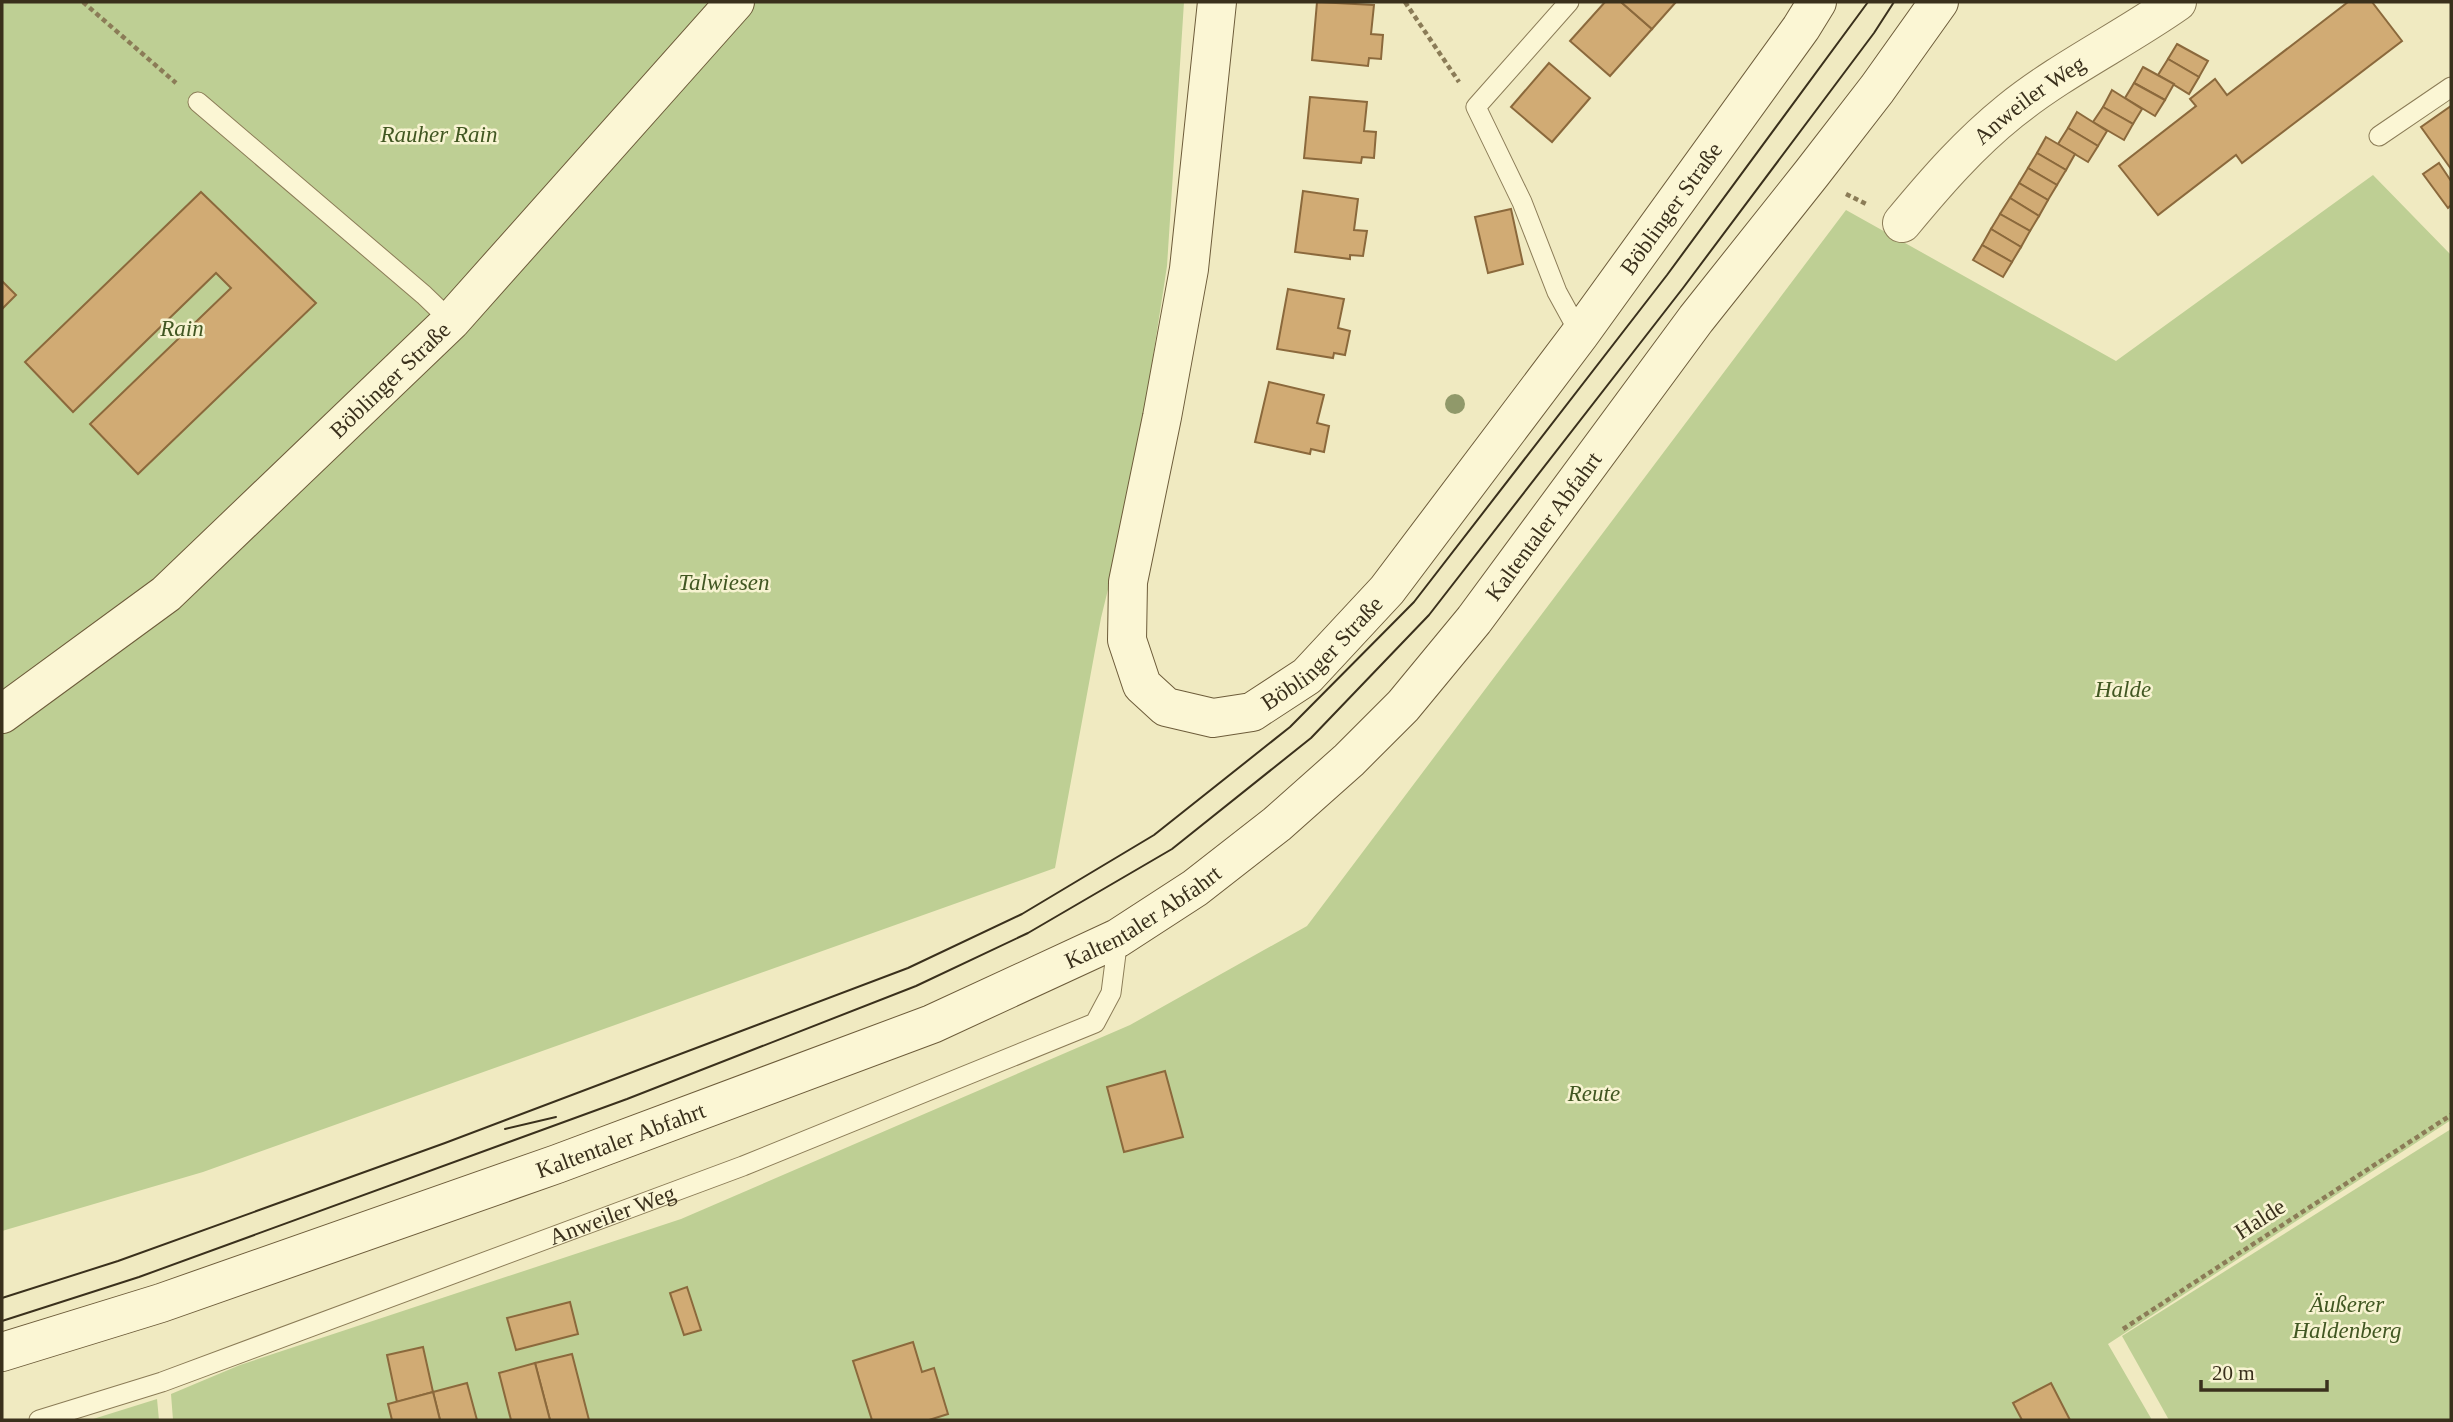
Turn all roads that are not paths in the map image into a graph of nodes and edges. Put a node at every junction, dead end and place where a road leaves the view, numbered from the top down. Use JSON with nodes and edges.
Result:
{"nodes":[{"id":1,"x":736,"y":2,"type":"edge"},
{"id":2,"x":1217,"y":2,"type":"edge"},
{"id":3,"x":1569,"y":2,"type":"edge"},
{"id":4,"x":1817,"y":2,"type":"edge"},
{"id":5,"x":1939,"y":2,"type":"edge"},
{"id":6,"x":2177,"y":2,"type":"edge"},
{"id":7,"x":2451,"y":87,"type":"edge"},
{"id":8,"x":198,"y":102,"type":"road end"},
{"id":9,"x":2379,"y":136,"type":"dead end"},
{"id":10,"x":1902,"y":223,"type":"road end"},
{"id":11,"x":451,"y":321,"type":"junction"},
{"id":12,"x":1580,"y":334,"type":"junction"},
{"id":13,"x":2,"y":714,"type":"edge"},
{"id":14,"x":1118,"y":938,"type":"junction"},
{"id":15,"x":2,"y":1352,"type":"edge"},
{"id":16,"x":39,"y":1420,"type":"edge"}],
"edges":[{"from":1,"to":11,"type":"main road","name":"Böblinger Straße"},
{"from":2,"to":12,"type":"main road","name":"Böblinger Straße"},
{"from":3,"to":12,"type":"lane"},
{"from":4,"to":12,"type":"main road","name":"Böblinger Straße"},
{"from":5,"to":14,"type":"main road","name":"Kaltentaler Abfahrt"},
{"from":6,"to":10,"type":"main road","name":"Anweiler Weg"},
{"from":7,"to":9,"type":"lane"},
{"from":8,"to":11,"type":"lane"},
{"from":11,"to":13,"type":"main road","name":"Böblinger Straße"},
{"from":14,"to":15,"type":"main road","name":"Kaltentaler Abfahrt"},
{"from":14,"to":16,"type":"lane","name":"Anweiler Weg"}]}
